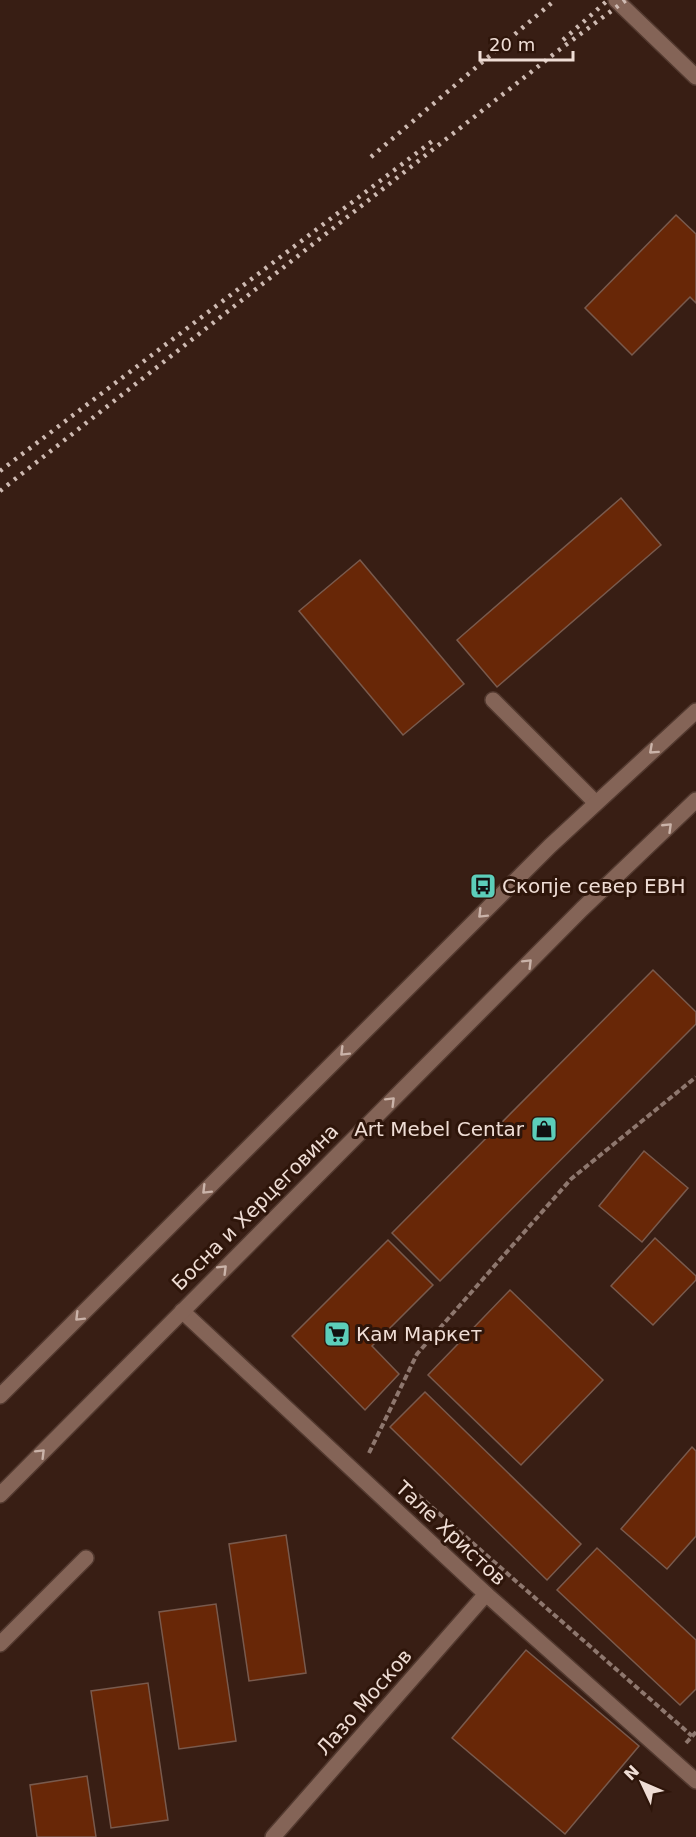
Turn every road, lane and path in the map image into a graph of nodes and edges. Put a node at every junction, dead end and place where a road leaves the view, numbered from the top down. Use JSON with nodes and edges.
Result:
{"nodes":[{"id":1,"x":616,"y":0,"type":"edge"},
{"id":2,"x":696,"y":77,"type":"edge"},
{"id":3,"x":493,"y":700,"type":"dead end"},
{"id":4,"x":696,"y":711,"type":"edge"},
{"id":5,"x":696,"y":800,"type":"edge"},
{"id":6,"x":595,"y":802,"type":"junction"},
{"id":7,"x":696,"y":1077,"type":"edge"},
{"id":8,"x":182,"y":1311,"type":"junction"},
{"id":9,"x":0,"y":1396,"type":"edge"},
{"id":10,"x":369,"y":1453,"type":"junction"},
{"id":11,"x":378,"y":1460,"type":"dead end"},
{"id":12,"x":358,"y":1475,"type":"junction"},
{"id":13,"x":413,"y":1491,"type":"dead end"},
{"id":14,"x":0,"y":1495,"type":"edge"},
{"id":15,"x":86,"y":1558,"type":"dead end"},
{"id":16,"x":486,"y":1594,"type":"junction"},
{"id":17,"x":0,"y":1644,"type":"edge"},
{"id":18,"x":692,"y":1736,"type":"dead end"},
{"id":19,"x":696,"y":1781,"type":"edge"},
{"id":20,"x":273,"y":1837,"type":"edge"}],
"edges":[{"from":1,"to":2,"type":"street"},
{"from":3,"to":6,"type":"street"},
{"from":4,"to":6,"type":"street","one_way":true},
{"from":8,"to":5,"type":"street","name":"Босна и Херцеговина","one_way":true},
{"from":6,"to":9,"type":"street","one_way":true},
{"from":7,"to":10,"type":"path"},
{"from":8,"to":12,"type":"street","name":"Тале Христов"},
{"from":14,"to":8,"type":"street","name":"Босна и Херцеговина","one_way":true},
{"from":10,"to":11,"type":"path"},
{"from":10,"to":12,"type":"path"},
{"from":12,"to":16,"type":"street","name":"Тале Христов"},
{"from":13,"to":18,"type":"path"},
{"from":15,"to":17,"type":"street"},
{"from":16,"to":19,"type":"street","name":"Тале Христов"},
{"from":16,"to":20,"type":"street","name":"Лазо Москов"}]}
